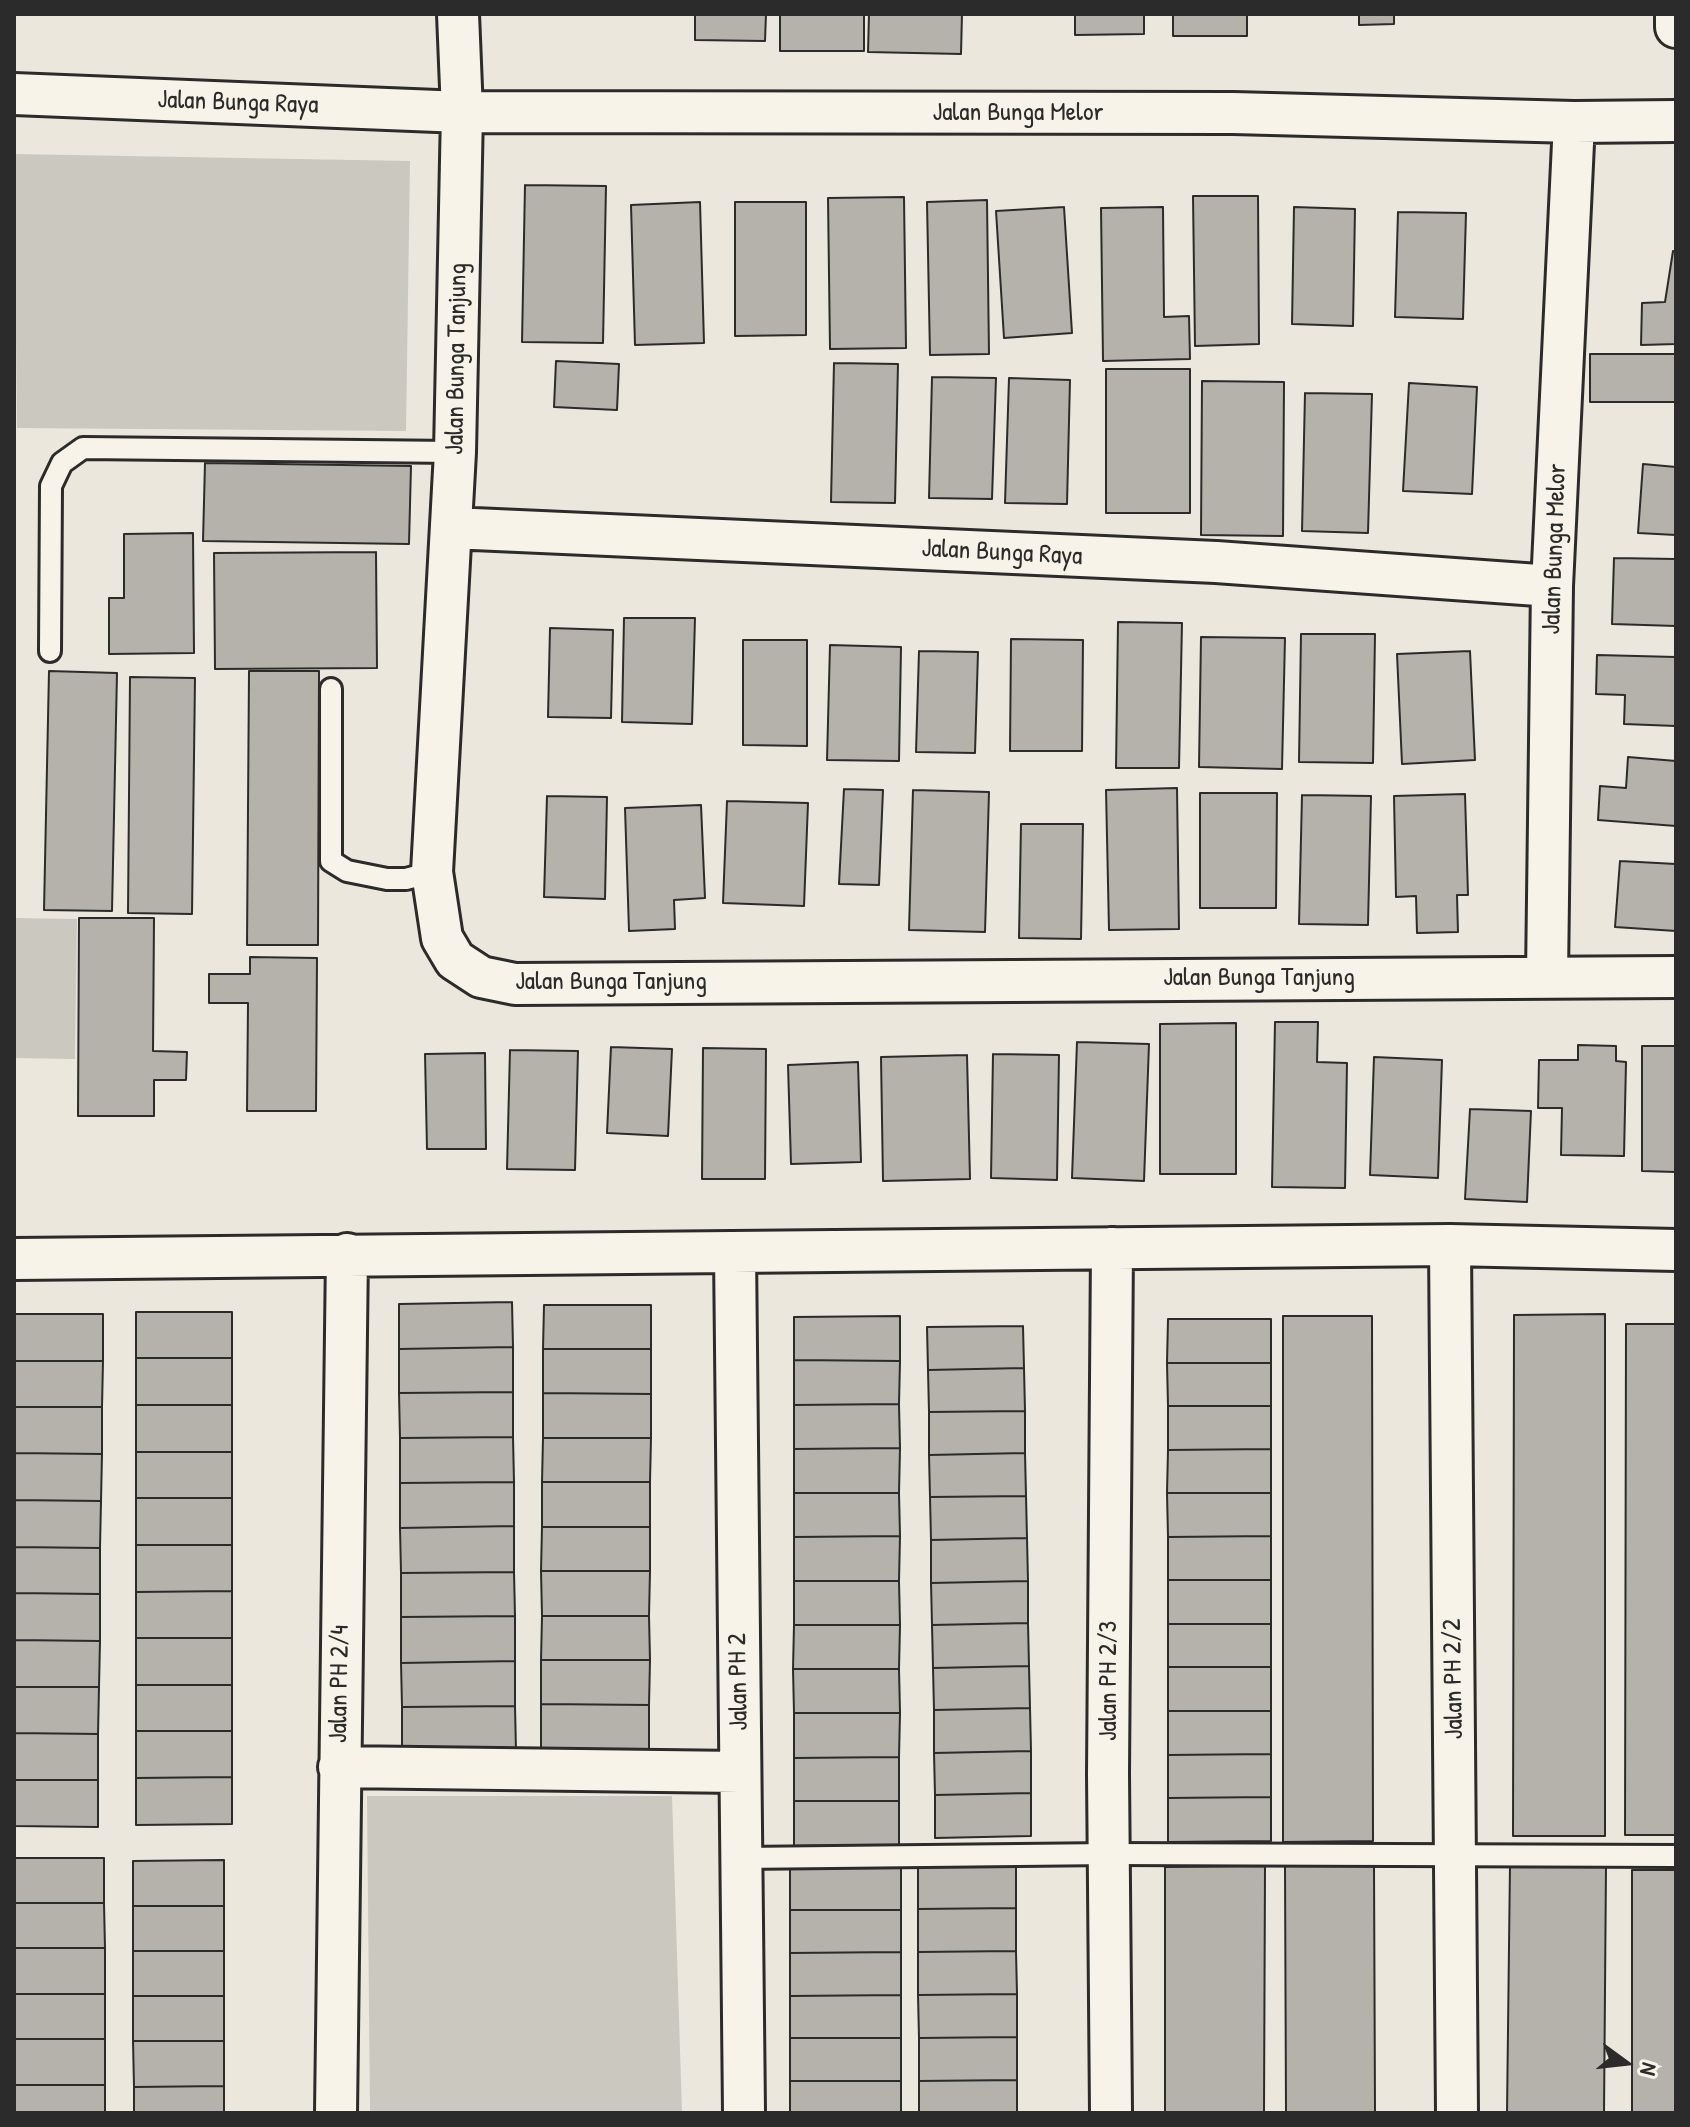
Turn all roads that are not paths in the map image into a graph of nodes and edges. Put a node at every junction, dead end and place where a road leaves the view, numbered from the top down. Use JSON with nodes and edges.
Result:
{"nodes":[{"id":1,"x":458,"y":14,"type":"edge"},
{"id":2,"x":1676,"y":14,"type":"edge"},
{"id":3,"x":1676,"y":27,"type":"edge"},
{"id":4,"x":14,"y":94,"type":"edge"},
{"id":5,"x":462,"y":112,"type":"junction"},
{"id":6,"x":1676,"y":121,"type":"edge"},
{"id":7,"x":1574,"y":122,"type":"junction"},
{"id":8,"x":455,"y":452,"type":"junction"},
{"id":9,"x":451,"y":528,"type":"junction"},
{"id":10,"x":1552,"y":586,"type":"junction"},
{"id":11,"x":50,"y":651,"type":"dead end"},
{"id":12,"x":331,"y":689,"type":"dead end"},
{"id":13,"x":432,"y":872,"type":"junction"},
{"id":14,"x":1547,"y":976,"type":"junction"},
{"id":15,"x":1676,"y":977,"type":"edge"},
{"id":16,"x":1450,"y":1245,"type":"junction"},
{"id":17,"x":1112,"y":1248,"type":"junction"},
{"id":18,"x":1676,"y":1250,"type":"edge"},
{"id":19,"x":735,"y":1252,"type":"junction"},
{"id":20,"x":347,"y":1254,"type":"junction"},
{"id":21,"x":14,"y":1259,"type":"edge"},
{"id":22,"x":339,"y":1767,"type":"junction"},
{"id":23,"x":740,"y":1772,"type":"junction"},
{"id":24,"x":1110,"y":1854,"type":"junction"},
{"id":25,"x":1676,"y":1856,"type":"edge"},
{"id":26,"x":1455,"y":1857,"type":"junction"},
{"id":27,"x":741,"y":1858,"type":"junction"},
{"id":28,"x":336,"y":2113,"type":"edge"},
{"id":29,"x":744,"y":2113,"type":"edge"},
{"id":30,"x":1111,"y":2113,"type":"edge"},
{"id":31,"x":1457,"y":2113,"type":"edge"}],
"edges":[{"from":1,"to":5,"type":"street","name":"Jalan Bunga Tanjung"},
{"from":2,"to":3,"type":"street"},
{"from":4,"to":5,"type":"street","name":"Jalan Bunga Raya"},
{"from":5,"to":7,"type":"street","name":"Jalan Bunga Melor"},
{"from":5,"to":8,"type":"street","name":"Jalan Bunga Tanjung"},
{"from":6,"to":7,"type":"street","name":"Jalan Bunga Melor"},
{"from":7,"to":10,"type":"street","name":"Jalan Bunga Melor"},
{"from":8,"to":9,"type":"street","name":"Jalan Bunga Tanjung"},
{"from":8,"to":11,"type":"lane"},
{"from":9,"to":10,"type":"street","name":"Jalan Bunga Raya"},
{"from":9,"to":13,"type":"street","name":"Jalan Bunga Tanjung"},
{"from":10,"to":14,"type":"street","name":"Jalan Bunga Melor"},
{"from":12,"to":13,"type":"lane"},
{"from":13,"to":14,"type":"street","name":"Jalan Bunga Tanjung"},
{"from":14,"to":15,"type":"street","name":"Jalan Bunga Tanjung"},
{"from":16,"to":17,"type":"street"},
{"from":16,"to":18,"type":"street"},
{"from":16,"to":26,"type":"street","name":"Jalan PH 2/2"},
{"from":17,"to":19,"type":"street"},
{"from":17,"to":24,"type":"street","name":"Jalan PH 2/3"},
{"from":19,"to":20,"type":"street"},
{"from":19,"to":23,"type":"street","name":"Jalan PH 2"},
{"from":20,"to":21,"type":"street"},
{"from":20,"to":22,"type":"street","name":"Jalan PH 2/4"},
{"from":22,"to":23,"type":"street"},
{"from":22,"to":28,"type":"street","name":"Jalan PH 2/4"},
{"from":23,"to":27,"type":"street","name":"Jalan PH 2"},
{"from":24,"to":26,"type":"lane"},
{"from":24,"to":27,"type":"lane"},
{"from":24,"to":30,"type":"street","name":"Jalan PH 2/3"},
{"from":25,"to":26,"type":"lane"},
{"from":26,"to":31,"type":"street","name":"Jalan PH 2/2"},
{"from":27,"to":29,"type":"street","name":"Jalan PH 2"}]}
